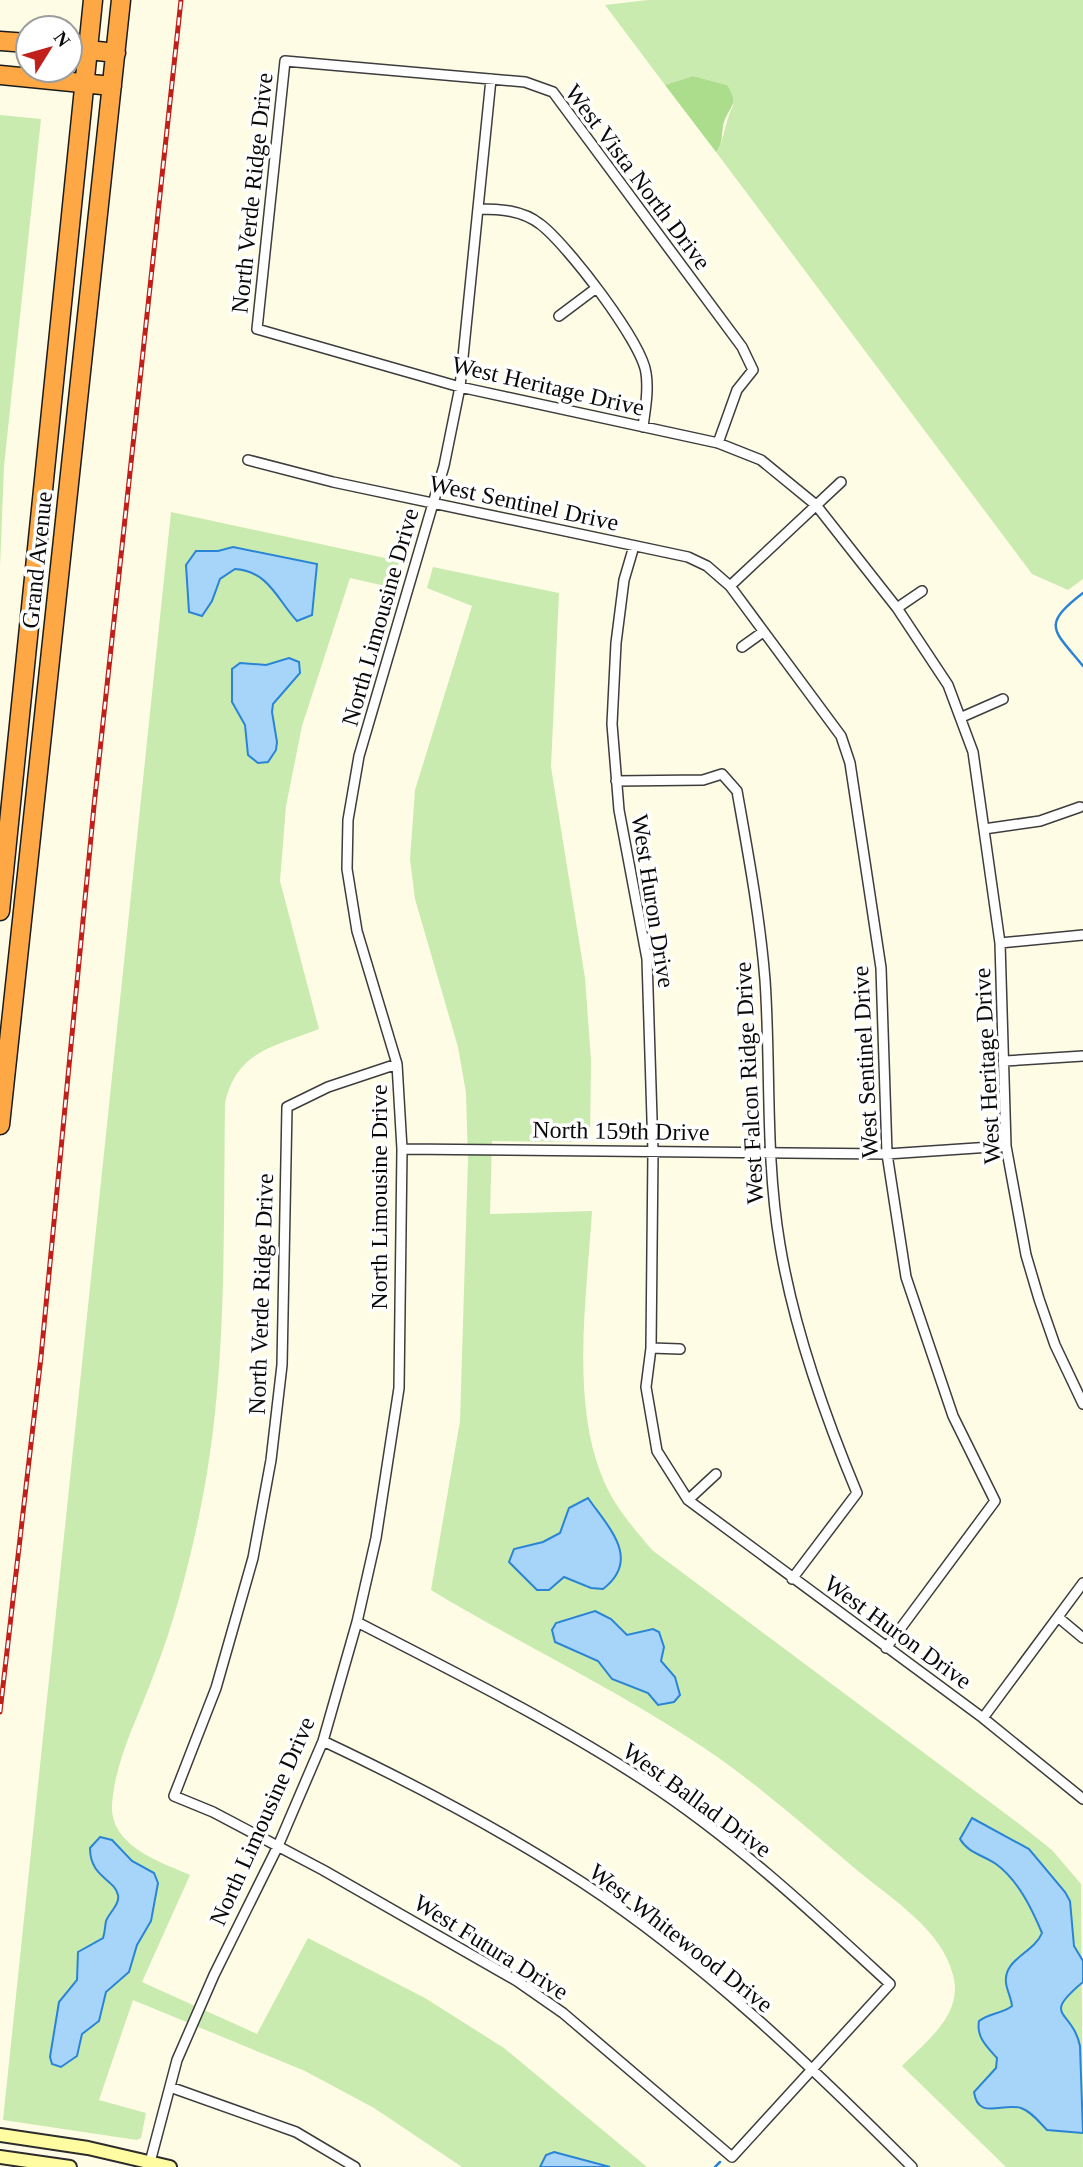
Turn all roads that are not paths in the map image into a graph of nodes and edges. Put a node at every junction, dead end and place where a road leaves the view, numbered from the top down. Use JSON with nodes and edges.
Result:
{"nodes":[{"id":1,"x":93,"y":0,"type":"edge"},
{"id":2,"x":121,"y":0,"type":"edge"},
{"id":3,"x":84,"y":29,"type":"edge"},
{"id":4,"x":84,"y":49,"type":"edge"},
{"id":5,"x":116,"y":52,"type":"junction"},
{"id":6,"x":285,"y":61,"type":"joint"},
{"id":7,"x":491,"y":79,"type":"junction"},
{"id":8,"x":83,"y":84,"type":"joint"},
{"id":9,"x":112,"y":86,"type":"junction"},
{"id":10,"x":478,"y":209,"type":"junction"},
{"id":11,"x":595,"y":289,"type":"junction"},
{"id":12,"x":559,"y":316,"type":"dead end"},
{"id":13,"x":257,"y":329,"type":"joint"},
{"id":14,"x":460,"y":387,"type":"junction"},
{"id":15,"x":643,"y":427,"type":"junction"},
{"id":16,"x":719,"y":443,"type":"junction"},
{"id":17,"x":248,"y":460,"type":"dead end"},
{"id":18,"x":841,"y":482,"type":"dead end"},
{"id":19,"x":433,"y":504,"type":"junction"},
{"id":20,"x":816,"y":505,"type":"junction"},
{"id":21,"x":634,"y":546,"type":"junction"},
{"id":22,"x":730,"y":586,"type":"junction"},
{"id":23,"x":922,"y":591,"type":"dead end"},
{"id":24,"x":897,"y":608,"type":"junction"},
{"id":25,"x":763,"y":632,"type":"junction"},
{"id":26,"x":741,"y":647,"type":"dead end"},
{"id":27,"x":1003,"y":699,"type":"dead end"},
{"id":28,"x":962,"y":717,"type":"junction"},
{"id":29,"x":616,"y":781,"type":"junction"},
{"id":30,"x":1080,"y":807,"type":"dead end"},
{"id":31,"x":984,"y":829,"type":"junction"},
{"id":32,"x":0,"y":911,"type":"edge"},
{"id":33,"x":1083,"y":935,"type":"edge"},
{"id":34,"x":1000,"y":943,"type":"junction"},
{"id":35,"x":1083,"y":1056,"type":"edge"},
{"id":36,"x":1005,"y":1061,"type":"junction"},
{"id":37,"x":397,"y":1064,"type":"junction"},
{"id":38,"x":0,"y":1125,"type":"edge"},
{"id":39,"x":1006,"y":1146,"type":"junction"},
{"id":40,"x":402,"y":1149,"type":"junction"},
{"id":41,"x":653,"y":1151,"type":"junction"},
{"id":42,"x":771,"y":1152,"type":"junction"},
{"id":43,"x":887,"y":1154,"type":"junction"},
{"id":44,"x":651,"y":1348,"type":"junction"},
{"id":45,"x":680,"y":1349,"type":"dead end"},
{"id":46,"x":1083,"y":1404,"type":"edge"},
{"id":47,"x":716,"y":1474,"type":"dead end"},
{"id":48,"x":688,"y":1500,"type":"junction"},
{"id":49,"x":792,"y":1579,"type":"junction"},
{"id":50,"x":1083,"y":1583,"type":"edge"},
{"id":51,"x":1059,"y":1618,"type":"junction"},
{"id":52,"x":357,"y":1622,"type":"junction"},
{"id":53,"x":1083,"y":1639,"type":"edge"},
{"id":54,"x":886,"y":1648,"type":"junction"},
{"id":55,"x":984,"y":1718,"type":"junction"},
{"id":56,"x":323,"y":1741,"type":"junction"},
{"id":57,"x":174,"y":1796,"type":"joint"},
{"id":58,"x":1083,"y":1799,"type":"edge"},
{"id":59,"x":278,"y":1846,"type":"junction"},
{"id":60,"x":811,"y":2072,"type":"junction"},
{"id":61,"x":170,"y":2087,"type":"junction"},
{"id":62,"x":0,"y":2135,"type":"edge"},
{"id":63,"x":22,"y":2138,"type":"junction"},
{"id":64,"x":0,"y":2157,"type":"edge"},
{"id":65,"x":18,"y":2159,"type":"junction"},
{"id":66,"x":149,"y":2164,"type":"edge"},
{"id":67,"x":70,"y":2167,"type":"edge"},
{"id":68,"x":170,"y":2167,"type":"edge"},
{"id":69,"x":355,"y":2167,"type":"edge"},
{"id":70,"x":912,"y":2167,"type":"edge"}],
"edges":[{"from":1,"to":3,"type":"highway","name":"Grand Avenue"},
{"from":2,"to":5,"type":"highway","name":"Grand Avenue"},
{"from":4,"to":5,"type":"highway"},
{"from":5,"to":9,"type":"highway","name":"Grand Avenue"},
{"from":6,"to":7,"type":"street","name":"West Vista North Drive"},
{"from":6,"to":13,"type":"street","name":"North Verde Ridge Drive"},
{"from":7,"to":10,"type":"street","name":"North Limousine Drive"},
{"from":7,"to":16,"type":"street","name":"West Vista North Drive"},
{"from":8,"to":9,"type":"highway"},
{"from":8,"to":32,"type":"highway","name":"Grand Avenue"},
{"from":9,"to":38,"type":"highway","name":"Grand Avenue"},
{"from":10,"to":11,"type":"street"},
{"from":10,"to":14,"type":"street","name":"North Limousine Drive"},
{"from":11,"to":12,"type":"street"},
{"from":11,"to":15,"type":"street"},
{"from":13,"to":14,"type":"street","name":"West Heritage Drive"},
{"from":14,"to":15,"type":"street","name":"West Heritage Drive"},
{"from":14,"to":19,"type":"street","name":"North Limousine Drive"},
{"from":15,"to":16,"type":"street","name":"West Heritage Drive"},
{"from":16,"to":20,"type":"street","name":"West Heritage Drive"},
{"from":17,"to":19,"type":"street","name":"West Sentinel Drive"},
{"from":18,"to":20,"type":"street"},
{"from":19,"to":21,"type":"street","name":"West Sentinel Drive"},
{"from":19,"to":37,"type":"street","name":"North Limousine Drive"},
{"from":20,"to":22,"type":"street"},
{"from":20,"to":24,"type":"street","name":"West Heritage Drive"},
{"from":21,"to":22,"type":"street","name":"West Sentinel Drive"},
{"from":21,"to":29,"type":"street","name":"West Huron Drive"},
{"from":22,"to":25,"type":"street","name":"West Sentinel Drive"},
{"from":23,"to":24,"type":"street"},
{"from":24,"to":28,"type":"street","name":"West Heritage Drive"},
{"from":25,"to":26,"type":"street"},
{"from":25,"to":43,"type":"street","name":"West Sentinel Drive"},
{"from":27,"to":28,"type":"street"},
{"from":28,"to":31,"type":"street","name":"West Heritage Drive"},
{"from":29,"to":41,"type":"street","name":"West Huron Drive"},
{"from":29,"to":42,"type":"street","name":"West Falcon Ridge Drive"},
{"from":30,"to":31,"type":"street"},
{"from":31,"to":34,"type":"street","name":"West Heritage Drive"},
{"from":33,"to":34,"type":"street"},
{"from":34,"to":36,"type":"street","name":"West Heritage Drive"},
{"from":35,"to":36,"type":"street"},
{"from":36,"to":39,"type":"street","name":"West Heritage Drive"},
{"from":37,"to":40,"type":"street","name":"North Limousine Drive"},
{"from":37,"to":57,"type":"street","name":"North Verde Ridge Drive"},
{"from":39,"to":43,"type":"street","name":"North 159th Drive"},
{"from":39,"to":46,"type":"street","name":"West Heritage Drive"},
{"from":40,"to":41,"type":"street","name":"North 159th Drive"},
{"from":40,"to":52,"type":"street","name":"North Limousine Drive"},
{"from":41,"to":42,"type":"street","name":"North 159th Drive"},
{"from":41,"to":44,"type":"street","name":"West Huron Drive"},
{"from":42,"to":43,"type":"street","name":"North 159th Drive"},
{"from":42,"to":49,"type":"street","name":"West Falcon Ridge Drive"},
{"from":43,"to":54,"type":"street","name":"West Sentinel Drive"},
{"from":44,"to":45,"type":"street"},
{"from":44,"to":48,"type":"street","name":"West Huron Drive"},
{"from":47,"to":48,"type":"street"},
{"from":48,"to":49,"type":"street","name":"West Huron Drive"},
{"from":49,"to":54,"type":"street","name":"West Huron Drive"},
{"from":50,"to":51,"type":"street"},
{"from":51,"to":53,"type":"street"},
{"from":51,"to":55,"type":"street"},
{"from":52,"to":56,"type":"street","name":"North Limousine Drive"},
{"from":52,"to":60,"type":"street","name":"West Ballad Drive"},
{"from":54,"to":55,"type":"street","name":"West Huron Drive"},
{"from":55,"to":58,"type":"street","name":"West Huron Drive"},
{"from":56,"to":59,"type":"street","name":"North Limousine Drive"},
{"from":56,"to":60,"type":"street","name":"West Whitewood Drive"},
{"from":57,"to":59,"type":"street","name":"West Futura Drive"},
{"from":59,"to":60,"type":"street","name":"West Futura Drive"},
{"from":59,"to":61,"type":"street","name":"North Limousine Drive"},
{"from":60,"to":70,"type":"street","name":"West Whitewood Drive"},
{"from":61,"to":66,"type":"street","name":"North Limousine Drive"},
{"from":61,"to":69,"type":"street"},
{"from":62,"to":63,"type":"main road"},
{"from":63,"to":65,"type":"main road"},
{"from":63,"to":66,"type":"main road"},
{"from":64,"to":65,"type":"main road"},
{"from":65,"to":67,"type":"main road"},
{"from":66,"to":68,"type":"main road"}]}
